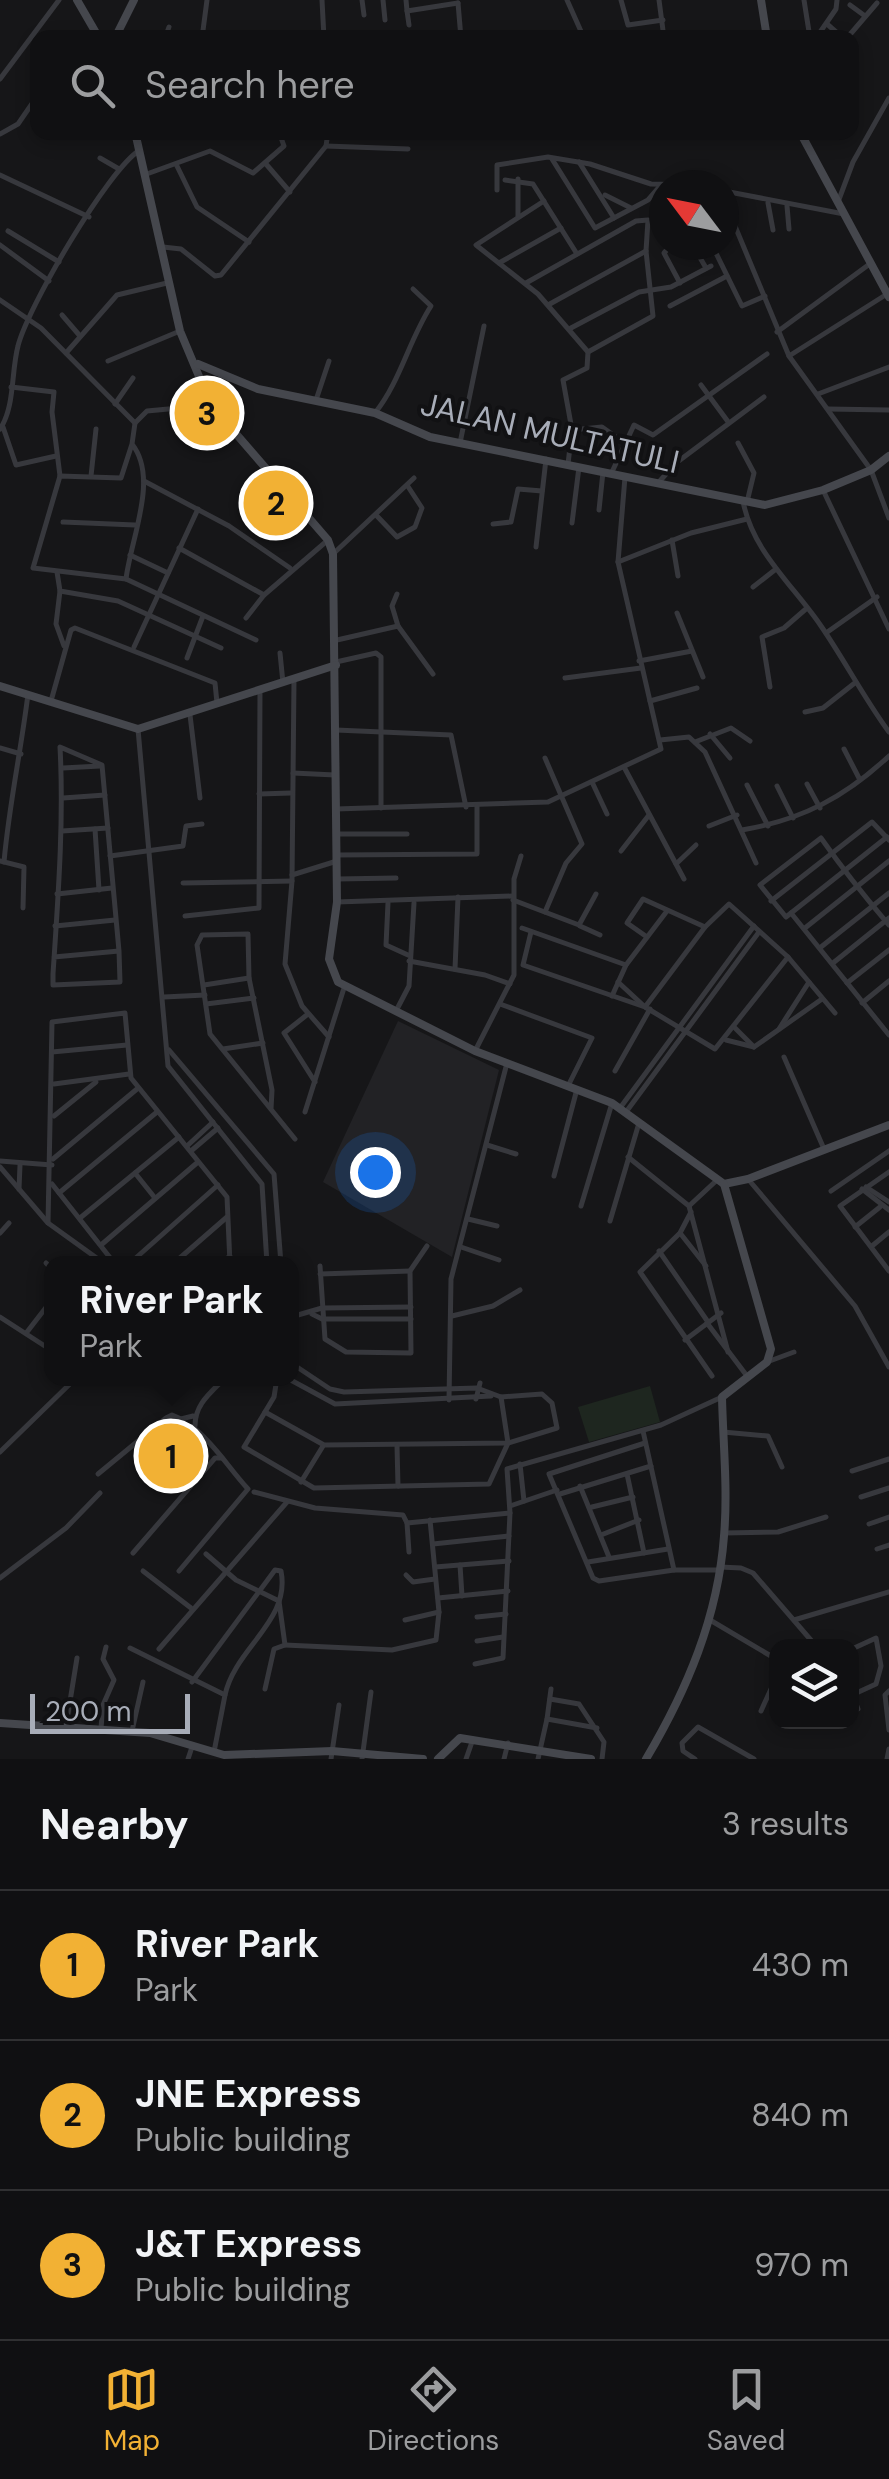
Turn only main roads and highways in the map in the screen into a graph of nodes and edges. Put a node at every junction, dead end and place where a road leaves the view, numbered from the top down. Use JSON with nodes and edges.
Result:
{"nodes":[{"id":1,"x":77,"y":0,"type":"edge"},
{"id":2,"x":134,"y":0,"type":"edge"},
{"id":3,"x":760,"y":0,"type":"edge"},
{"id":4,"x":95,"y":30,"type":"edge"},
{"id":5,"x":119,"y":30,"type":"edge"},
{"id":6,"x":765,"y":30,"type":"edge"},
{"id":7,"x":138,"y":140,"type":"edge"},
{"id":8,"x":804,"y":140,"type":"edge"},
{"id":9,"x":888,"y":296,"type":"edge"},
{"id":10,"x":198,"y":364,"type":"junction"},
{"id":11,"x":889,"y":456,"type":"edge"},
{"id":12,"x":336,"y":664,"type":"junction"},
{"id":13,"x":0,"y":686,"type":"edge"},
{"id":14,"x":887,"y":1128,"type":"edge"},
{"id":15,"x":720,"y":1182,"type":"junction"},
{"id":16,"x":0,"y":1723,"type":"edge"},
{"id":17,"x":540,"y":1754,"type":"edge"},
{"id":18,"x":331,"y":1755,"type":"edge"},
{"id":19,"x":362,"y":1756,"type":"edge"},
{"id":20,"x":416,"y":1759,"type":"edge"},
{"id":21,"x":423,"y":1759,"type":"edge"},
{"id":22,"x":438,"y":1759,"type":"edge"},
{"id":23,"x":592,"y":1759,"type":"edge"},
{"id":24,"x":646,"y":1759,"type":"edge"}],
"edges":[{"from":1,"to":4,"type":"main road"},
{"from":2,"to":5,"type":"main road"},
{"from":3,"to":6,"type":"main road"},
{"from":7,"to":10,"type":"main road"},
{"from":8,"to":9,"type":"main road"},
{"from":10,"to":11,"type":"main road","name":"JALAN MULTATULI"},
{"from":10,"to":12,"type":"main road"},
{"from":12,"to":13,"type":"main road"},
{"from":12,"to":15,"type":"main road"},
{"from":14,"to":15,"type":"main road"},
{"from":15,"to":24,"type":"main road"},
{"from":16,"to":18,"type":"main road"},
{"from":17,"to":22,"type":"main road"},
{"from":17,"to":23,"type":"main road"},
{"from":18,"to":19,"type":"main road"},
{"from":19,"to":20,"type":"main road"},
{"from":20,"to":21,"type":"main road"}]}
